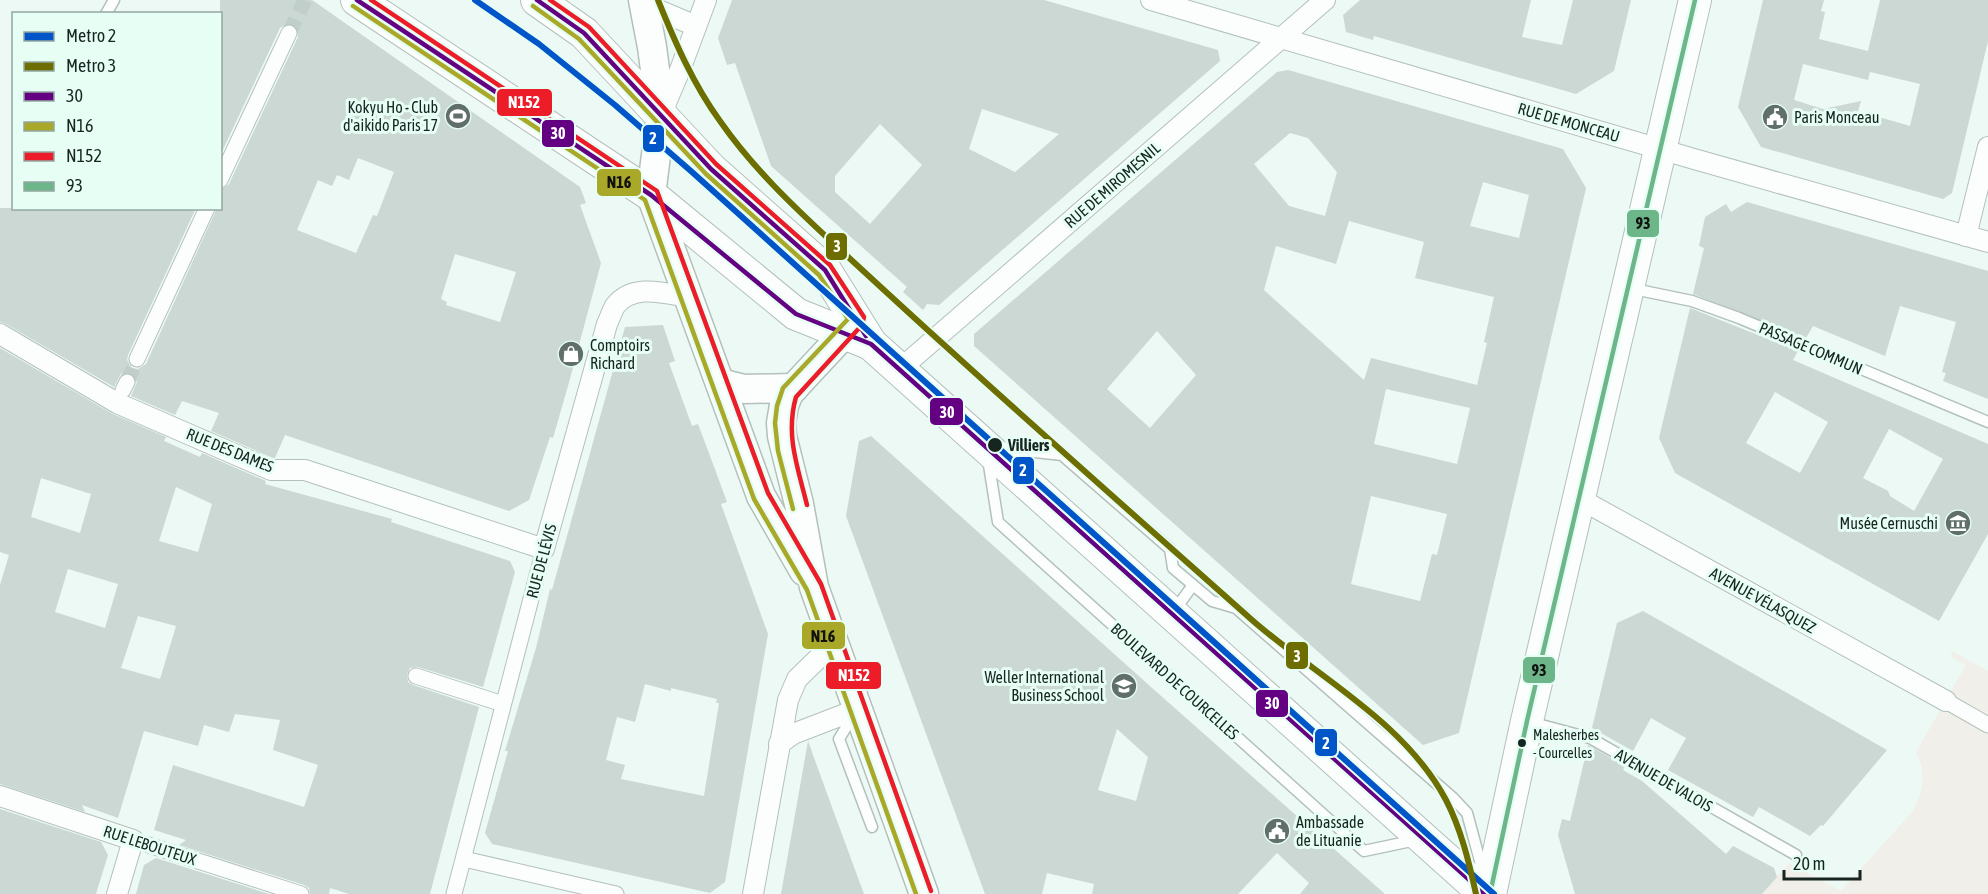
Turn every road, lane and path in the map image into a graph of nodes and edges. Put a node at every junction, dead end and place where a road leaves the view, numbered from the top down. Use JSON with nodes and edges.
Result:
{"nodes":[{"id":1,"x":357,"y":0,"type":"edge"},
{"id":2,"x":537,"y":0,"type":"edge"},
{"id":3,"x":706,"y":0,"type":"edge"},
{"id":4,"x":1150,"y":0,"type":"edge"},
{"id":5,"x":1325,"y":0,"type":"edge"},
{"id":6,"x":1695,"y":0,"type":"edge"},
{"id":7,"x":644,"y":2,"type":"edge"},
{"id":8,"x":696,"y":26,"type":"junction"},
{"id":9,"x":289,"y":33,"type":"tunnel mouth"},
{"id":10,"x":1280,"y":39,"type":"junction"},
{"id":11,"x":661,"y":115,"type":"junction"},
{"id":12,"x":1988,"y":147,"type":"edge"},
{"id":13,"x":1662,"y":149,"type":"junction"},
{"id":14,"x":222,"y":176,"type":"edge"},
{"id":15,"x":651,"y":195,"type":"junction"},
{"id":16,"x":206,"y":210,"type":"edge"},
{"id":17,"x":1966,"y":236,"type":"junction"},
{"id":18,"x":1988,"y":242,"type":"edge"},
{"id":19,"x":1629,"y":288,"type":"junction"},
{"id":20,"x":688,"y":297,"type":"junction"},
{"id":21,"x":857,"y":333,"type":"junction"},
{"id":22,"x":0,"y":334,"type":"edge"},
{"id":23,"x":137,"y":359,"type":"tunnel mouth"},
{"id":24,"x":899,"y":370,"type":"junction"},
{"id":25,"x":720,"y":383,"type":"junction"},
{"id":26,"x":794,"y":388,"type":"junction"},
{"id":27,"x":1988,"y":422,"type":"edge"},
{"id":28,"x":986,"y":447,"type":"junction"},
{"id":29,"x":1580,"y":499,"type":"junction"},
{"id":30,"x":544,"y":549,"type":"junction"},
{"id":31,"x":1193,"y":585,"type":"junction"},
{"id":32,"x":814,"y":587,"type":"junction"},
{"id":33,"x":1172,"y":614,"type":"junction"},
{"id":34,"x":834,"y":643,"type":"junction"},
{"id":35,"x":416,"y":676,"type":"dead end"},
{"id":36,"x":1946,"y":701,"type":"joint"},
{"id":37,"x":503,"y":704,"type":"junction"},
{"id":38,"x":858,"y":709,"type":"junction"},
{"id":39,"x":1527,"y":721,"type":"junction"},
{"id":40,"x":1988,"y":725,"type":"edge"},
{"id":41,"x":779,"y":744,"type":"junction"},
{"id":42,"x":0,"y":796,"type":"edge"},
{"id":43,"x":872,"y":827,"type":"dead end"},
{"id":44,"x":135,"y":834,"type":"junction"},
{"id":45,"x":1422,"y":838,"type":"junction"},
{"id":46,"x":1796,"y":855,"type":"dead end"},
{"id":47,"x":464,"y":859,"type":"junction"},
{"id":48,"x":598,"y":892,"type":"edge"},
{"id":49,"x":117,"y":894,"type":"edge"},
{"id":50,"x":301,"y":894,"type":"edge"},
{"id":51,"x":454,"y":894,"type":"edge"},
{"id":52,"x":616,"y":894,"type":"edge"},
{"id":53,"x":753,"y":894,"type":"edge"},
{"id":54,"x":924,"y":894,"type":"edge"},
{"id":55,"x":1488,"y":894,"type":"edge"}],
"edges":[{"from":1,"to":15,"type":"main road"},
{"from":2,"to":11,"type":"main road"},
{"from":3,"to":8,"type":"street"},
{"from":4,"to":10,"type":"street","name":"RUE DE MONCEAU"},
{"from":5,"to":10,"type":"street","name":"RUE DE MIROMESNIL"},
{"from":6,"to":13,"type":"main road"},
{"from":7,"to":8,"type":"street"},
{"from":7,"to":11,"type":"main road"},
{"from":8,"to":11,"type":"street"},
{"from":9,"to":14,"type":"street"},
{"from":10,"to":13,"type":"street","name":"RUE DE MONCEAU"},
{"from":10,"to":24,"type":"street","name":"RUE DE MIROMESNIL"},
{"from":11,"to":15,"type":"main road"},
{"from":11,"to":21,"type":"main road"},
{"from":12,"to":17,"type":"street"},
{"from":13,"to":17,"type":"street","name":"RUE DE MONCEAU"},
{"from":13,"to":19,"type":"main road"},
{"from":15,"to":20,"type":"main road"},
{"from":15,"to":21,"type":"main road"},
{"from":16,"to":23,"type":"street"},
{"from":17,"to":18,"type":"street","name":"RUE DE MONCEAU"},
{"from":19,"to":27,"type":"lane","name":"PASSAGE COMMUN"},
{"from":19,"to":29,"type":"main road"},
{"from":20,"to":25,"type":"main road"},
{"from":20,"to":30,"type":"street","name":"RUE DE LÉVIS"},
{"from":21,"to":24,"type":"main road"},
{"from":21,"to":26,"type":"main road"},
{"from":22,"to":30,"type":"street","name":"RUE DES DAMES"},
{"from":24,"to":28,"type":"main road"},
{"from":25,"to":26,"type":"main road"},
{"from":25,"to":32,"type":"main road"},
{"from":26,"to":32,"type":"main road"},
{"from":28,"to":31,"type":"lane"},
{"from":28,"to":33,"type":"main road"},
{"from":28,"to":45,"type":"lane","name":"BOULEVARD DE COURCELLES"},
{"from":29,"to":36,"type":"street","name":"AVENUE VÉLASQUEZ"},
{"from":29,"to":39,"type":"main road"},
{"from":30,"to":37,"type":"street","name":"RUE DE LÉVIS"},
{"from":31,"to":33,"type":"lane"},
{"from":31,"to":55,"type":"lane"},
{"from":32,"to":34,"type":"main road"},
{"from":33,"to":45,"type":"main road"},
{"from":34,"to":38,"type":"main road"},
{"from":34,"to":41,"type":"street"},
{"from":35,"to":37,"type":"street"},
{"from":36,"to":40,"type":"street"},
{"from":37,"to":47,"type":"street","name":"RUE DE LÉVIS"},
{"from":38,"to":41,"type":"street"},
{"from":38,"to":43,"type":"lane"},
{"from":38,"to":54,"type":"main road"},
{"from":39,"to":46,"type":"lane","name":"AVENUE DE VALOIS"},
{"from":39,"to":55,"type":"main road"},
{"from":41,"to":53,"type":"street"},
{"from":42,"to":44,"type":"street","name":"RUE LEBOUTEUX"},
{"from":44,"to":49,"type":"street"},
{"from":44,"to":50,"type":"street","name":"RUE LEBOUTEUX"},
{"from":45,"to":55,"type":"main road"},
{"from":47,"to":48,"type":"street"},
{"from":47,"to":51,"type":"street","name":"RUE DE LÉVIS"},
{"from":48,"to":52,"type":"street"}]}
